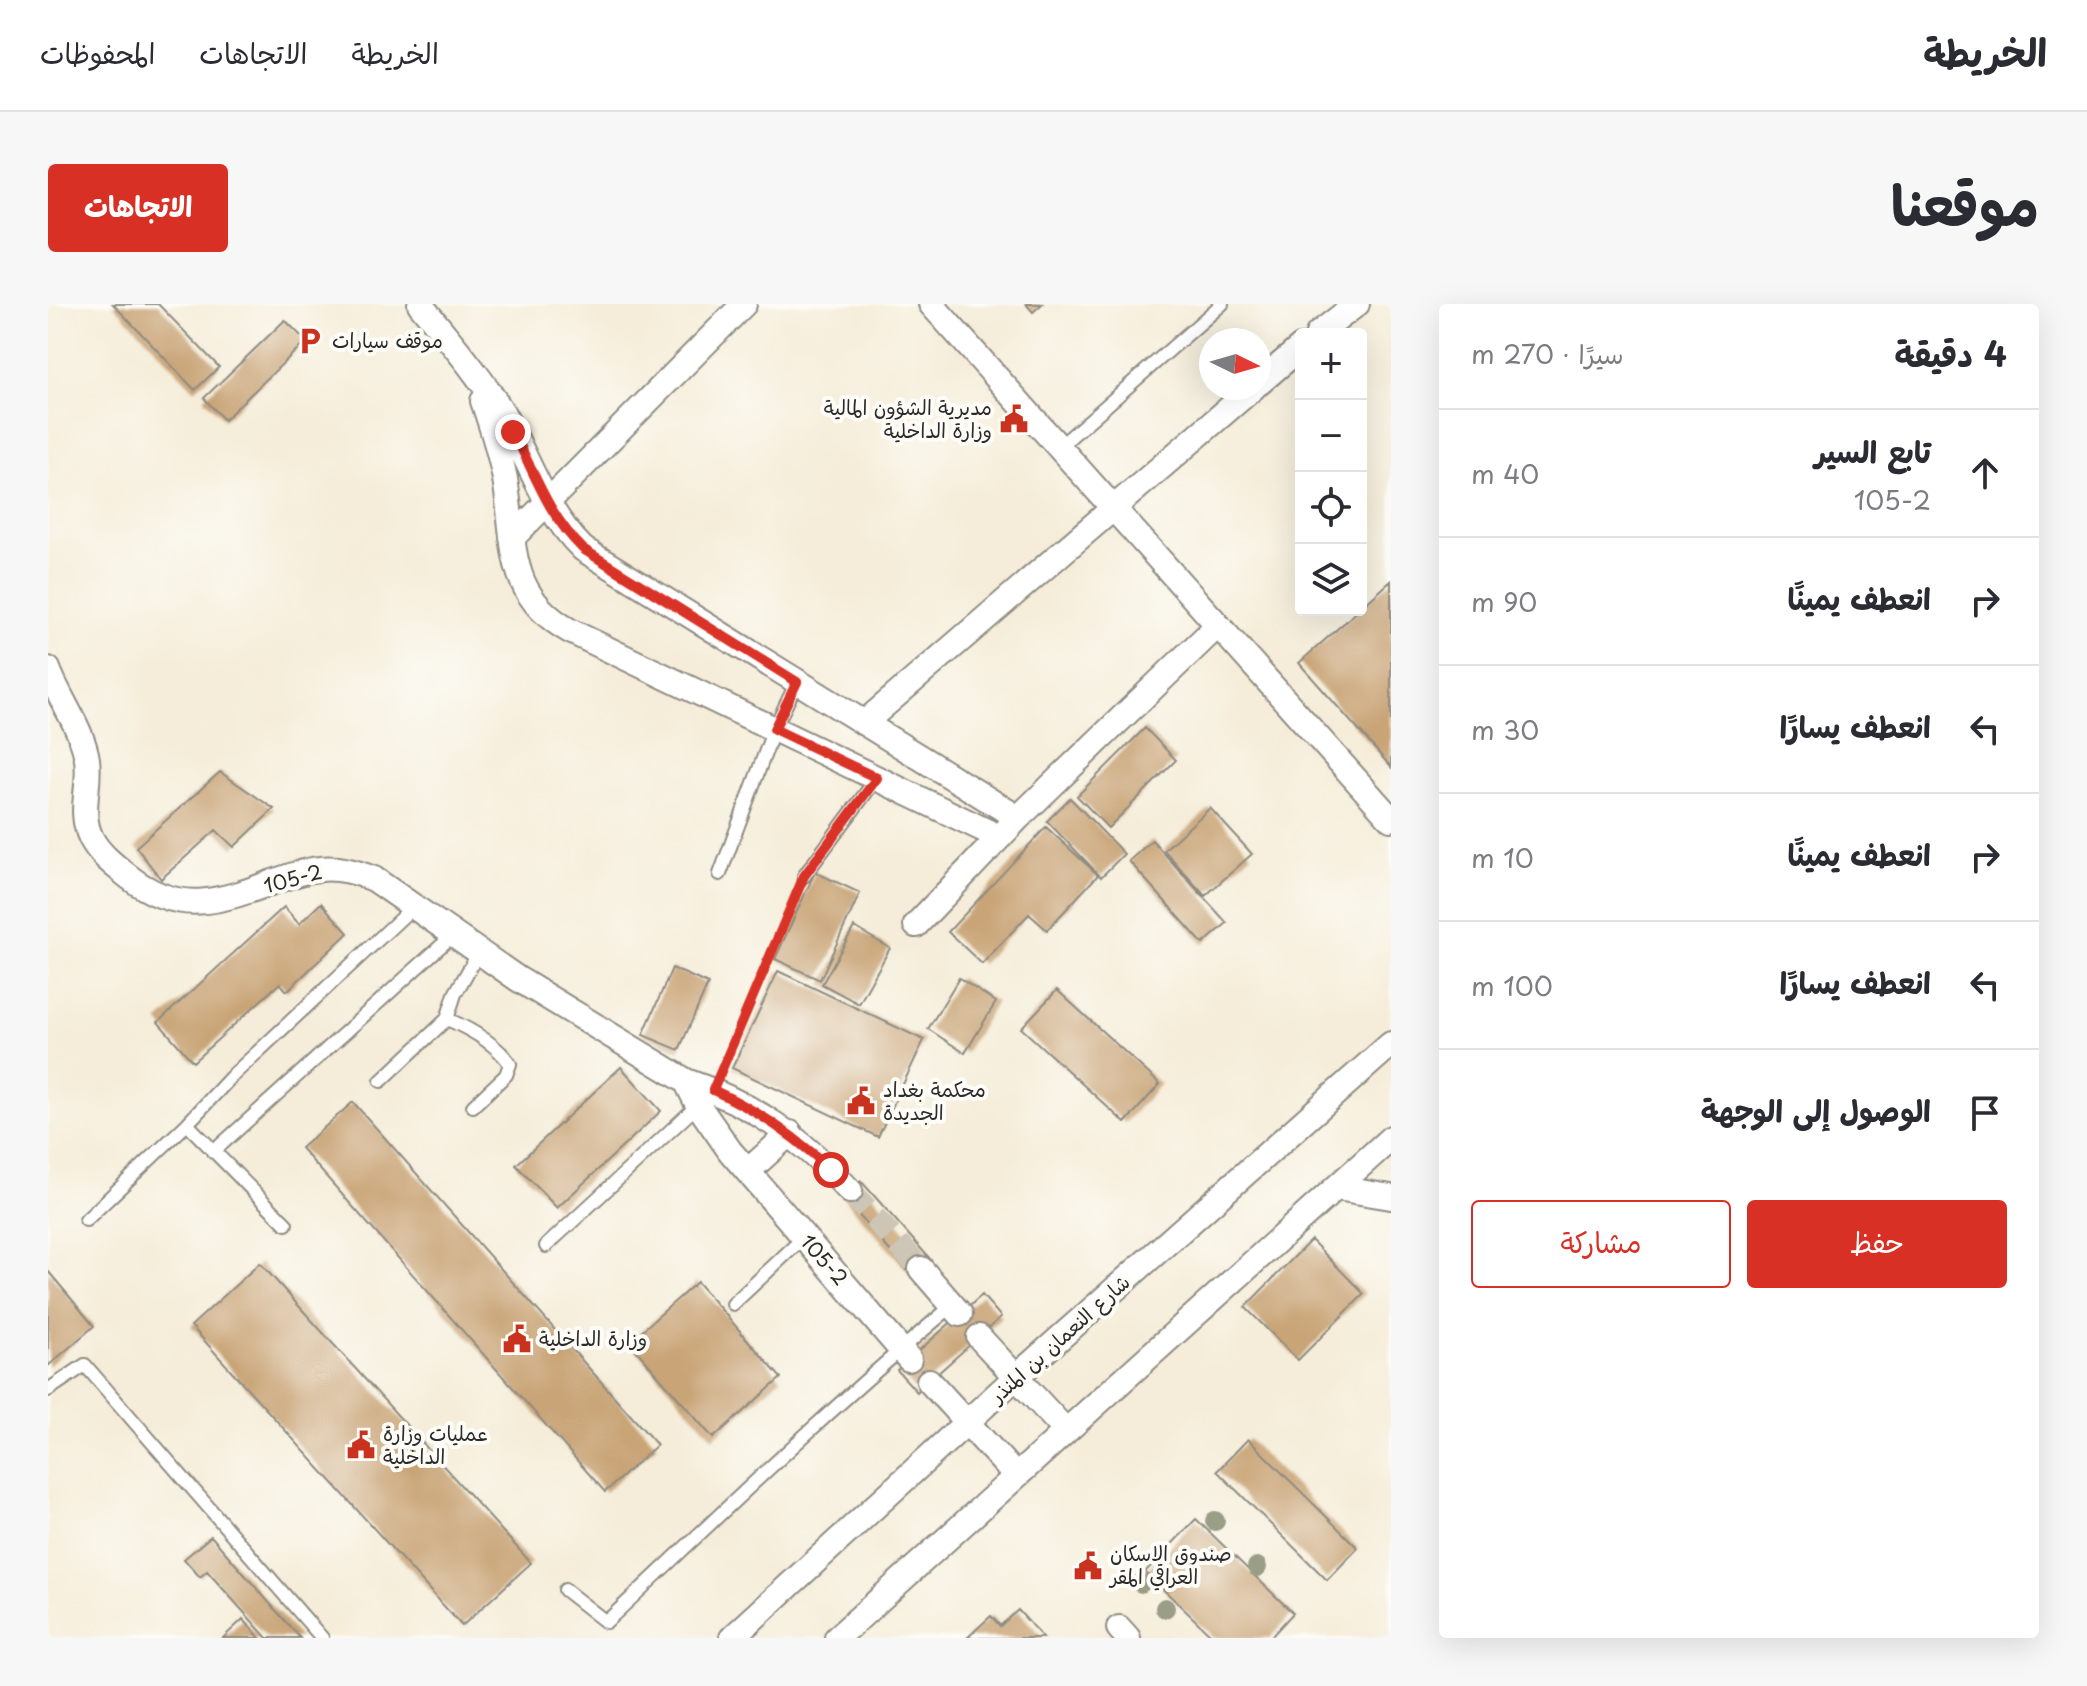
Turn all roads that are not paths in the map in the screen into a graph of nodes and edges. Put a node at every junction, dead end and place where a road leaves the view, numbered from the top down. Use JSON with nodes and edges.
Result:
{"nodes":[{"id":1,"x":420,"y":304,"type":"edge"},
{"id":2,"x":744,"y":304,"type":"edge"},
{"id":3,"x":931,"y":304,"type":"edge"},
{"id":4,"x":1222,"y":304,"type":"edge"},
{"id":5,"x":1357,"y":304,"type":"edge"},
{"id":6,"x":1326,"y":328,"type":"edge"},
{"id":7,"x":1295,"y":352,"type":"edge"},
{"id":8,"x":466,"y":363,"type":"junction"},
{"id":9,"x":1271,"y":373,"type":"edge"},
{"id":10,"x":1239,"y":400,"type":"edge"},
{"id":11,"x":1059,"y":447,"type":"junction"},
{"id":12,"x":546,"y":504,"type":"junction"},
{"id":13,"x":1113,"y":509,"type":"junction"},
{"id":14,"x":512,"y":538,"type":"junction"},
{"id":15,"x":1217,"y":626,"type":"junction"},
{"id":16,"x":48,"y":669,"type":"edge"},
{"id":17,"x":797,"y":682,"type":"junction"},
{"id":18,"x":864,"y":723,"type":"junction"},
{"id":19,"x":774,"y":729,"type":"junction"},
{"id":20,"x":877,"y":778,"type":"junction"},
{"id":21,"x":1018,"y":818,"type":"junction"},
{"id":22,"x":1391,"y":819,"type":"edge"},
{"id":23,"x":999,"y":837,"type":"junction"},
{"id":24,"x":720,"y":874,"type":"dead end"},
{"id":25,"x":804,"y":876,"type":"road end"},
{"id":26,"x":413,"y":907,"type":"junction"},
{"id":27,"x":916,"y":925,"type":"dead end"},
{"id":28,"x":453,"y":935,"type":"junction"},
{"id":29,"x":479,"y":952,"type":"junction"},
{"id":30,"x":447,"y":1019,"type":"junction"},
{"id":31,"x":1391,"y":1044,"type":"edge"},
{"id":32,"x":381,"y":1081,"type":"dead end"},
{"id":33,"x":705,"y":1098,"type":"junction"},
{"id":34,"x":473,"y":1106,"type":"dead end"},
{"id":35,"x":187,"y":1124,"type":"junction"},
{"id":36,"x":790,"y":1133,"type":"junction"},
{"id":37,"x":1391,"y":1138,"type":"edge"},
{"id":38,"x":213,"y":1152,"type":"junction"},
{"id":39,"x":748,"y":1171,"type":"junction"},
{"id":40,"x":1336,"y":1188,"type":"junction"},
{"id":41,"x":850,"y":1191,"type":"tunnel mouth"},
{"id":42,"x":1391,"y":1197,"type":"edge"},
{"id":43,"x":86,"y":1220,"type":"dead end"},
{"id":44,"x":286,"y":1224,"type":"dead end"},
{"id":45,"x":804,"y":1237,"type":"junction"},
{"id":46,"x":546,"y":1246,"type":"dead end"},
{"id":47,"x":921,"y":1269,"type":"tunnel mouth"},
{"id":48,"x":733,"y":1304,"type":"dead end"},
{"id":49,"x":956,"y":1310,"type":"joint"},
{"id":50,"x":979,"y":1337,"type":"dead end"},
{"id":51,"x":905,"y":1354,"type":"junction"},
{"id":52,"x":1016,"y":1377,"type":"junction"},
{"id":53,"x":929,"y":1381,"type":"dead end"},
{"id":54,"x":48,"y":1390,"type":"edge"},
{"id":55,"x":967,"y":1423,"type":"junction"},
{"id":56,"x":1066,"y":1431,"type":"junction"},
{"id":57,"x":1016,"y":1476,"type":"junction"},
{"id":58,"x":565,"y":1590,"type":"dead end"},
{"id":59,"x":322,"y":1638,"type":"edge"},
{"id":60,"x":732,"y":1638,"type":"edge"},
{"id":61,"x":837,"y":1638,"type":"edge"}],
"edges":[{"from":1,"to":8,"type":"street"},
{"from":2,"to":12,"type":"street"},
{"from":3,"to":11,"type":"street"},
{"from":4,"to":11,"type":"lane"},
{"from":5,"to":6,"type":"street"},
{"from":7,"to":9,"type":"street"},
{"from":8,"to":12,"type":"street"},
{"from":8,"to":14,"type":"street"},
{"from":10,"to":13,"type":"street"},
{"from":11,"to":13,"type":"street"},
{"from":12,"to":14,"type":"street"},
{"from":12,"to":17,"type":"street"},
{"from":13,"to":15,"type":"street"},
{"from":13,"to":18,"type":"street"},
{"from":14,"to":19,"type":"street"},
{"from":15,"to":21,"type":"street"},
{"from":15,"to":22,"type":"street"},
{"from":16,"to":26,"type":"street","name":"105-2"},
{"from":17,"to":18,"type":"street"},
{"from":17,"to":19,"type":"lane"},
{"from":18,"to":21,"type":"street"},
{"from":19,"to":20,"type":"street"},
{"from":19,"to":24,"type":"lane"},
{"from":20,"to":23,"type":"street"},
{"from":20,"to":25,"type":"lane"},
{"from":21,"to":23,"type":"street"},
{"from":23,"to":27,"type":"street"},
{"from":26,"to":28,"type":"street","name":"105-2"},
{"from":26,"to":35,"type":"lane"},
{"from":28,"to":29,"type":"street","name":"105-2"},
{"from":28,"to":38,"type":"lane"},
{"from":29,"to":30,"type":"lane"},
{"from":29,"to":33,"type":"street","name":"105-2"},
{"from":30,"to":32,"type":"lane"},
{"from":30,"to":34,"type":"lane"},
{"from":31,"to":52,"type":"street","name":"شارع النعمان بن المنذر"},
{"from":33,"to":36,"type":"street"},
{"from":33,"to":39,"type":"street","name":"105-2"},
{"from":33,"to":46,"type":"lane"},
{"from":35,"to":38,"type":"lane"},
{"from":35,"to":43,"type":"lane"},
{"from":36,"to":39,"type":"street"},
{"from":36,"to":41,"type":"street"},
{"from":37,"to":40,"type":"street"},
{"from":38,"to":44,"type":"lane"},
{"from":39,"to":45,"type":"street","name":"105-2"},
{"from":40,"to":42,"type":"street"},
{"from":40,"to":56,"type":"street"},
{"from":45,"to":48,"type":"lane"},
{"from":45,"to":51,"type":"street","name":"105-2"},
{"from":47,"to":49,"type":"street"},
{"from":49,"to":51,"type":"lane"},
{"from":50,"to":52,"type":"street"},
{"from":51,"to":58,"type":"lane"},
{"from":52,"to":55,"type":"street","name":"شارع النعمان بن المنذر"},
{"from":52,"to":56,"type":"street"},
{"from":53,"to":55,"type":"street"},
{"from":54,"to":59,"type":"lane"},
{"from":55,"to":57,"type":"street"},
{"from":55,"to":60,"type":"street","name":"شارع النعمان بن المنذر"},
{"from":56,"to":57,"type":"street"},
{"from":57,"to":61,"type":"street"}]}
